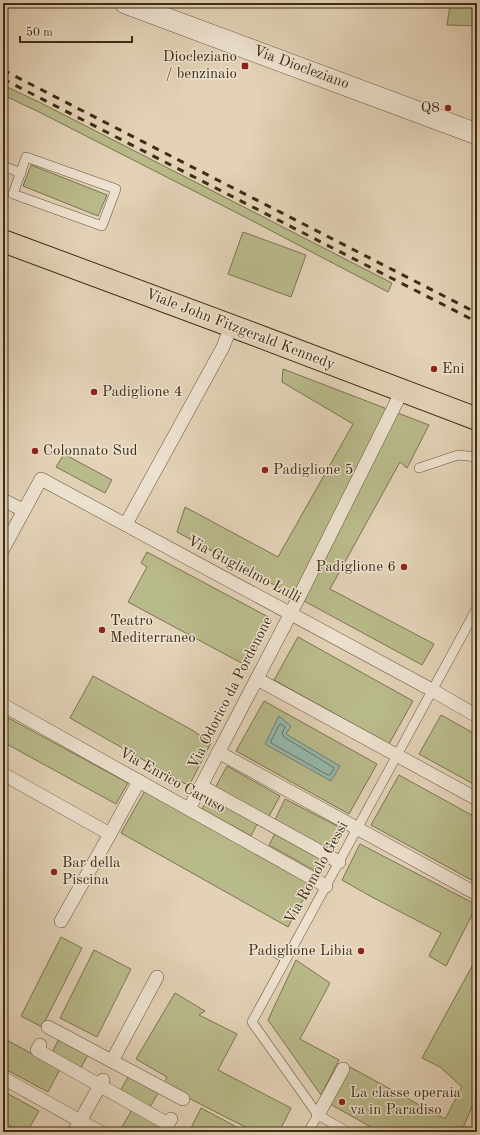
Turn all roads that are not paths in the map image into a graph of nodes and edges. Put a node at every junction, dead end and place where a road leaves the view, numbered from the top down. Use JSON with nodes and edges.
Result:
{"nodes":[{"id":1,"x":125,"y":3,"type":"edge"},
{"id":2,"x":477,"y":134,"type":"edge"},
{"id":3,"x":3,"y":166,"type":"edge"},
{"id":4,"x":21,"y":173,"type":"junction"},
{"id":5,"x":3,"y":241,"type":"edge"},
{"id":6,"x":231,"y":326,"type":"junction"},
{"id":7,"x":402,"y":391,"type":"junction"},
{"id":8,"x":477,"y":419,"type":"edge"},
{"id":9,"x":477,"y":457,"type":"edge"},
{"id":10,"x":419,"y":468,"type":"dead end"},
{"id":11,"x":3,"y":500,"type":"edge"},
{"id":12,"x":23,"y":510,"type":"junction"},
{"id":13,"x":126,"y":524,"type":"junction"},
{"id":14,"x":3,"y":549,"type":"edge"},
{"id":15,"x":477,"y":608,"type":"edge"},
{"id":16,"x":291,"y":614,"type":"junction"},
{"id":17,"x":257,"y":679,"type":"junction"},
{"id":18,"x":432,"y":690,"type":"junction"},
{"id":19,"x":3,"y":705,"type":"edge"},
{"id":20,"x":477,"y":716,"type":"edge"},
{"id":21,"x":218,"y":752,"type":"junction"},
{"id":22,"x":397,"y":755,"type":"junction"},
{"id":23,"x":3,"y":774,"type":"edge"},
{"id":24,"x":139,"y":781,"type":"junction"},
{"id":25,"x":201,"y":786,"type":"junction"},
{"id":26,"x":477,"y":799,"type":"edge"},
{"id":27,"x":189,"y":809,"type":"junction"},
{"id":28,"x":357,"y":829,"type":"junction"},
{"id":29,"x":110,"y":834,"type":"junction"},
{"id":30,"x":339,"y":862,"type":"junction"},
{"id":31,"x":326,"y":886,"type":"junction"},
{"id":32,"x":477,"y":894,"type":"edge"},
{"id":33,"x":61,"y":921,"type":"dead end"},
{"id":34,"x":276,"y":953,"type":"dead end"},
{"id":35,"x":286,"y":959,"type":"junction"},
{"id":36,"x":157,"y":977,"type":"dead end"},
{"id":37,"x":343,"y":1069,"type":"dead end"},
{"id":38,"x":106,"y":1073,"type":"junction"},
{"id":39,"x":3,"y":1078,"type":"edge"},
{"id":40,"x":318,"y":1115,"type":"junction"},
{"id":41,"x":77,"y":1126,"type":"edge"},
{"id":42,"x":100,"y":1132,"type":"edge"},
{"id":43,"x":308,"y":1132,"type":"edge"},
{"id":44,"x":348,"y":1132,"type":"edge"}],
"edges":[{"from":1,"to":2,"type":"street","name":"Via Diocleziano"},
{"from":3,"to":4,"type":"lane"},
{"from":4,"to":4,"type":"lane"},
{"from":5,"to":6,"type":"main road","name":"Viale John Fitzgerald Kennedy"},
{"from":6,"to":7,"type":"main road","name":"Viale John Fitzgerald Kennedy"},
{"from":6,"to":13,"type":"street"},
{"from":7,"to":8,"type":"main road","name":"Viale John Fitzgerald Kennedy"},
{"from":7,"to":16,"type":"street","name":"Via Odorico da Pordenone"},
{"from":9,"to":10,"type":"lane"},
{"from":11,"to":12,"type":"street"},
{"from":12,"to":13,"type":"street","name":"Via Guglielmo Lulli"},
{"from":12,"to":14,"type":"street"},
{"from":13,"to":16,"type":"street","name":"Via Guglielmo Lulli"},
{"from":15,"to":18,"type":"lane","name":"Via Romolo Gessi"},
{"from":16,"to":17,"type":"street","name":"Via Odorico da Pordenone"},
{"from":16,"to":18,"type":"street","name":"Via Guglielmo Lulli"},
{"from":17,"to":21,"type":"street","name":"Via Odorico da Pordenone"},
{"from":17,"to":22,"type":"street"},
{"from":18,"to":20,"type":"street","name":"Via Guglielmo Lulli"},
{"from":18,"to":22,"type":"lane","name":"Via Romolo Gessi"},
{"from":19,"to":24,"type":"street","name":"Via Enrico Caruso"},
{"from":21,"to":25,"type":"street","name":"Via Odorico da Pordenone"},
{"from":21,"to":28,"type":"street"},
{"from":22,"to":26,"type":"street"},
{"from":22,"to":28,"type":"lane","name":"Via Romolo Gessi"},
{"from":23,"to":29,"type":"street"},
{"from":24,"to":27,"type":"street","name":"Via Enrico Caruso"},
{"from":24,"to":29,"type":"street"},
{"from":25,"to":27,"type":"street","name":"Via Odorico da Pordenone"},
{"from":25,"to":30,"type":"street"},
{"from":27,"to":31,"type":"street","name":"Via Enrico Caruso"},
{"from":28,"to":30,"type":"lane","name":"Via Romolo Gessi"},
{"from":28,"to":32,"type":"street"},
{"from":29,"to":33,"type":"street"},
{"from":30,"to":31,"type":"lane","name":"Via Romolo Gessi"},
{"from":31,"to":35,"type":"lane","name":"Via Romolo Gessi"},
{"from":34,"to":35,"type":"lane"},
{"from":35,"to":40,"type":"lane","name":"Via Romolo Gessi"},
{"from":36,"to":38,"type":"street"},
{"from":37,"to":40,"type":"street"},
{"from":38,"to":38,"type":"street"},
{"from":38,"to":38,"type":"street"},
{"from":38,"to":41,"type":"street"},
{"from":39,"to":41,"type":"street"},
{"from":40,"to":43,"type":"lane"},
{"from":40,"to":44,"type":"lane","name":"Via Romolo Gessi"},
{"from":41,"to":42,"type":"street"}]}
